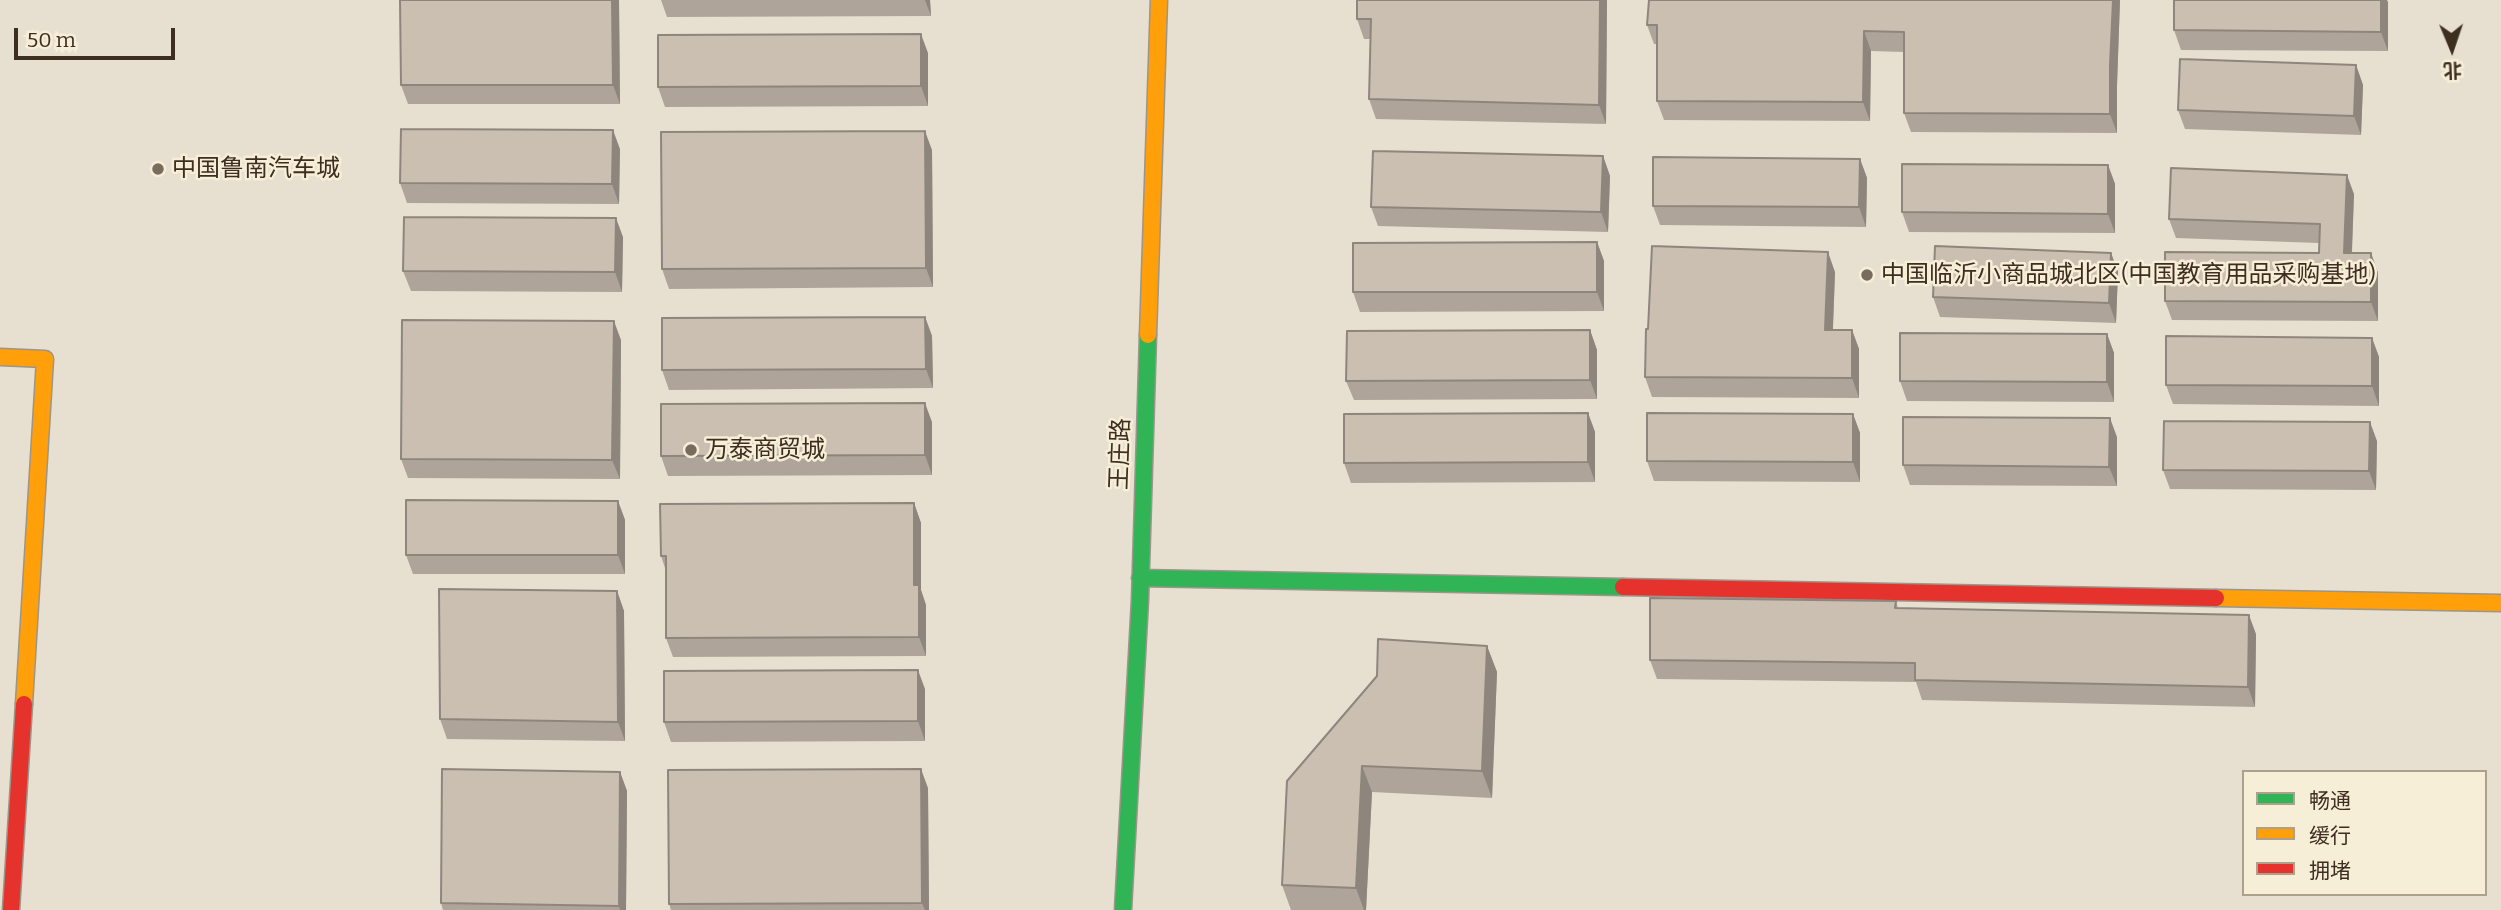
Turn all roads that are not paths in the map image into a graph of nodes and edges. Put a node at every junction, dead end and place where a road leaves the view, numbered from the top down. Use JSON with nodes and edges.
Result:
{"nodes":[{"id":1,"x":1159,"y":0,"type":"edge"},
{"id":2,"x":0,"y":357,"type":"edge"},
{"id":3,"x":1140,"y":578,"type":"junction"},
{"id":4,"x":2501,"y":603,"type":"edge"},
{"id":5,"x":11,"y":910,"type":"edge"},
{"id":6,"x":1123,"y":910,"type":"edge"}],
"edges":[{"from":1,"to":3,"type":"street","name":"王庄路"},
{"from":2,"to":5,"type":"street"},
{"from":3,"to":4,"type":"street"},
{"from":3,"to":6,"type":"street","name":"王庄路"}]}
